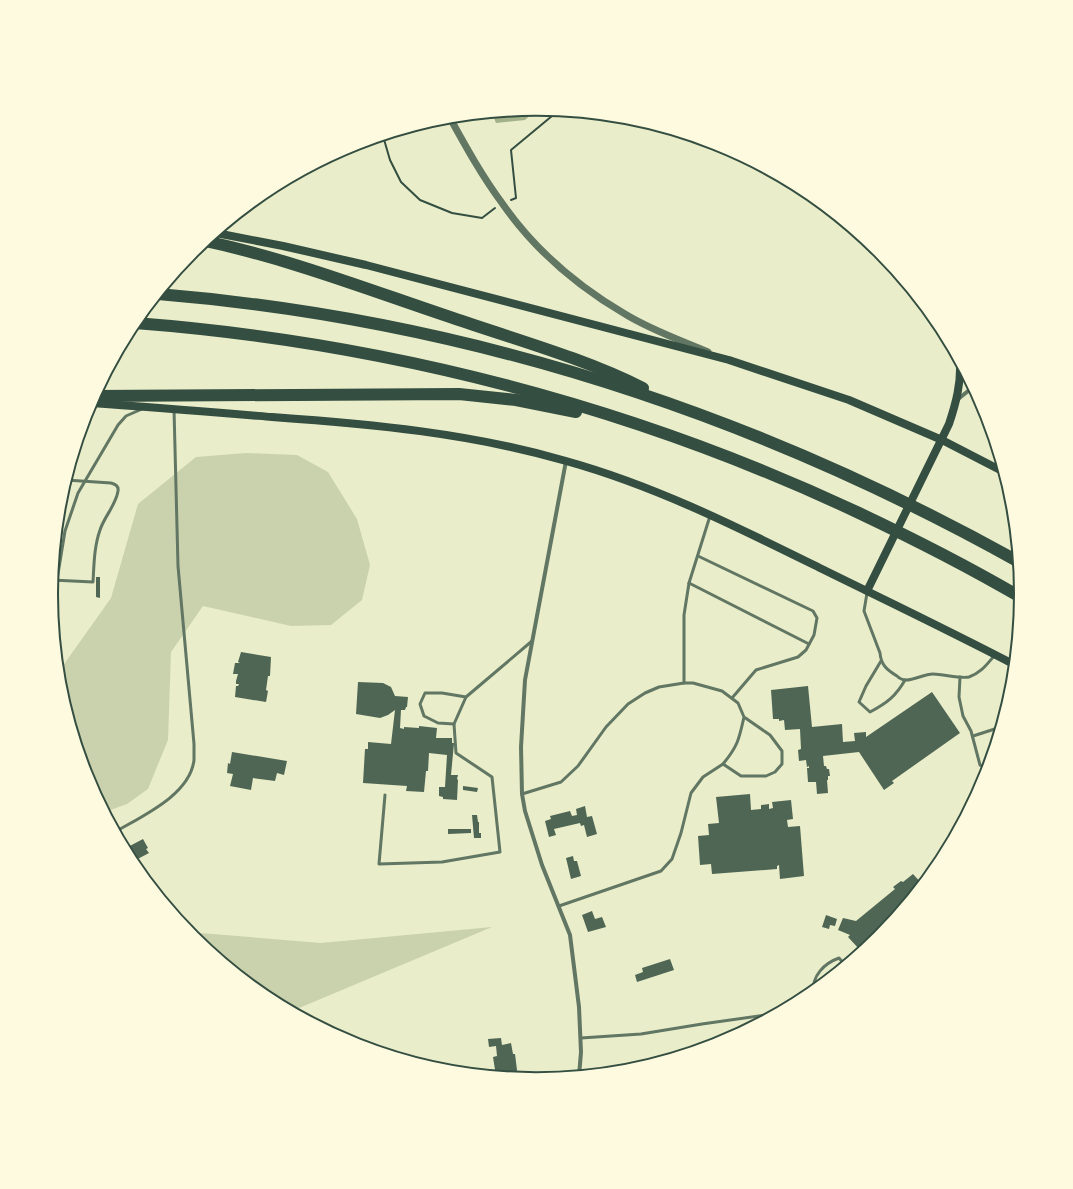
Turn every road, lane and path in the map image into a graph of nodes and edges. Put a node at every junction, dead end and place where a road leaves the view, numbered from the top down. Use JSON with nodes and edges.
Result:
{"nodes":[{"id":1,"x":551,"y":116,"type":"edge"},
{"id":2,"x":453,"y":123,"type":"edge"},
{"id":3,"x":385,"y":140,"type":"edge"},
{"id":4,"x":502,"y":204,"type":"junction"},
{"id":5,"x":222,"y":234,"type":"edge"},
{"id":6,"x":212,"y":243,"type":"edge"},
{"id":7,"x":164,"y":295,"type":"edge"},
{"id":8,"x":143,"y":324,"type":"edge"},
{"id":9,"x":729,"y":360,"type":"junction"},
{"id":10,"x":960,"y":372,"type":"edge"},
{"id":11,"x":969,"y":389,"type":"edge"},
{"id":12,"x":101,"y":396,"type":"edge"},
{"id":13,"x":957,"y":400,"type":"junction"},
{"id":14,"x":97,"y":403,"type":"edge"},
{"id":15,"x":146,"y":407,"type":"junction"},
{"id":16,"x":174,"y":410,"type":"junction"},
{"id":17,"x":689,"y":410,"type":"junction"},
{"id":18,"x":641,"y":425,"type":"junction"},
{"id":19,"x":942,"y":440,"type":"junction"},
{"id":20,"x":566,"y":461,"type":"junction"},
{"id":21,"x":998,"y":469,"type":"edge"},
{"id":22,"x":72,"y":480,"type":"edge"},
{"id":23,"x":85,"y":481,"type":"junction"},
{"id":24,"x":710,"y":515,"type":"junction"},
{"id":25,"x":698,"y":556,"type":"junction"},
{"id":26,"x":1014,"y":559,"type":"edge"},
{"id":27,"x":59,"y":569,"type":"edge"},
{"id":28,"x":58,"y":580,"type":"edge"},
{"id":29,"x":690,"y":583,"type":"junction"},
{"id":30,"x":867,"y":591,"type":"junction"},
{"id":31,"x":1015,"y":594,"type":"edge"},
{"id":32,"x":532,"y":641,"type":"junction"},
{"id":33,"x":809,"y":644,"type":"junction"},
{"id":34,"x":995,"y":655,"type":"junction"},
{"id":35,"x":881,"y":661,"type":"junction"},
{"id":36,"x":1010,"y":663,"type":"edge"},
{"id":37,"x":960,"y":677,"type":"junction"},
{"id":38,"x":905,"y":680,"type":"junction"},
{"id":39,"x":684,"y":683,"type":"junction"},
{"id":40,"x":466,"y":697,"type":"junction"},
{"id":41,"x":732,"y":698,"type":"junction"},
{"id":42,"x":744,"y":717,"type":"junction"},
{"id":43,"x":454,"y":724,"type":"junction"},
{"id":44,"x":996,"y":729,"type":"edge"},
{"id":45,"x":973,"y":736,"type":"junction"},
{"id":46,"x":723,"y":764,"type":"junction"},
{"id":47,"x":983,"y":766,"type":"edge"},
{"id":48,"x":522,"y":794,"type":"junction"},
{"id":49,"x":384,"y":795,"type":"dead end"},
{"id":50,"x":120,"y":830,"type":"edge"},
{"id":51,"x":559,"y":906,"type":"junction"},
{"id":52,"x":842,"y":962,"type":"edge"},
{"id":53,"x":813,"y":984,"type":"edge"},
{"id":54,"x":764,"y":1015,"type":"edge"},
{"id":55,"x":580,"y":1038,"type":"junction"},
{"id":56,"x":579,"y":1071,"type":"edge"}],
"edges":[{"from":1,"to":4,"type":"path"},
{"from":2,"to":4,"type":"street"},
{"from":3,"to":4,"type":"path"},
{"from":4,"to":9,"type":"street"},
{"from":5,"to":9,"type":"main road"},
{"from":6,"to":17,"type":"highway"},
{"from":7,"to":17,"type":"highway"},
{"from":8,"to":18,"type":"highway"},
{"from":9,"to":19,"type":"main road"},
{"from":10,"to":13,"type":"main road"},
{"from":11,"to":13,"type":"street"},
{"from":12,"to":18,"type":"highway"},
{"from":13,"to":19,"type":"main road"},
{"from":14,"to":15,"type":"main road"},
{"from":15,"to":16,"type":"main road"},
{"from":15,"to":23,"type":"lane"},
{"from":16,"to":20,"type":"main road"},
{"from":16,"to":50,"type":"lane"},
{"from":17,"to":26,"type":"highway"},
{"from":18,"to":31,"type":"highway"},
{"from":19,"to":21,"type":"main road"},
{"from":19,"to":30,"type":"main road"},
{"from":20,"to":24,"type":"main road"},
{"from":20,"to":32,"type":"street"},
{"from":22,"to":23,"type":"lane"},
{"from":23,"to":27,"type":"lane"},
{"from":23,"to":28,"type":"lane"},
{"from":24,"to":25,"type":"lane"},
{"from":24,"to":30,"type":"main road"},
{"from":25,"to":29,"type":"lane"},
{"from":25,"to":33,"type":"lane"},
{"from":29,"to":33,"type":"lane"},
{"from":29,"to":39,"type":"lane"},
{"from":30,"to":34,"type":"main road"},
{"from":30,"to":35,"type":"lane"},
{"from":32,"to":40,"type":"lane"},
{"from":32,"to":48,"type":"street"},
{"from":33,"to":41,"type":"lane"},
{"from":34,"to":36,"type":"main road"},
{"from":34,"to":37,"type":"lane"},
{"from":35,"to":38,"type":"lane"},
{"from":35,"to":38,"type":"lane"},
{"from":37,"to":38,"type":"lane"},
{"from":37,"to":45,"type":"lane"},
{"from":39,"to":41,"type":"lane"},
{"from":39,"to":48,"type":"lane"},
{"from":40,"to":43,"type":"lane"},
{"from":40,"to":43,"type":"lane"},
{"from":41,"to":42,"type":"lane"},
{"from":42,"to":46,"type":"lane"},
{"from":42,"to":46,"type":"lane"},
{"from":43,"to":49,"type":"lane"},
{"from":44,"to":45,"type":"lane"},
{"from":45,"to":47,"type":"lane"},
{"from":46,"to":51,"type":"lane"},
{"from":48,"to":51,"type":"street"},
{"from":51,"to":55,"type":"street"},
{"from":52,"to":53,"type":"lane"},
{"from":54,"to":55,"type":"lane"},
{"from":55,"to":56,"type":"street"}]}
